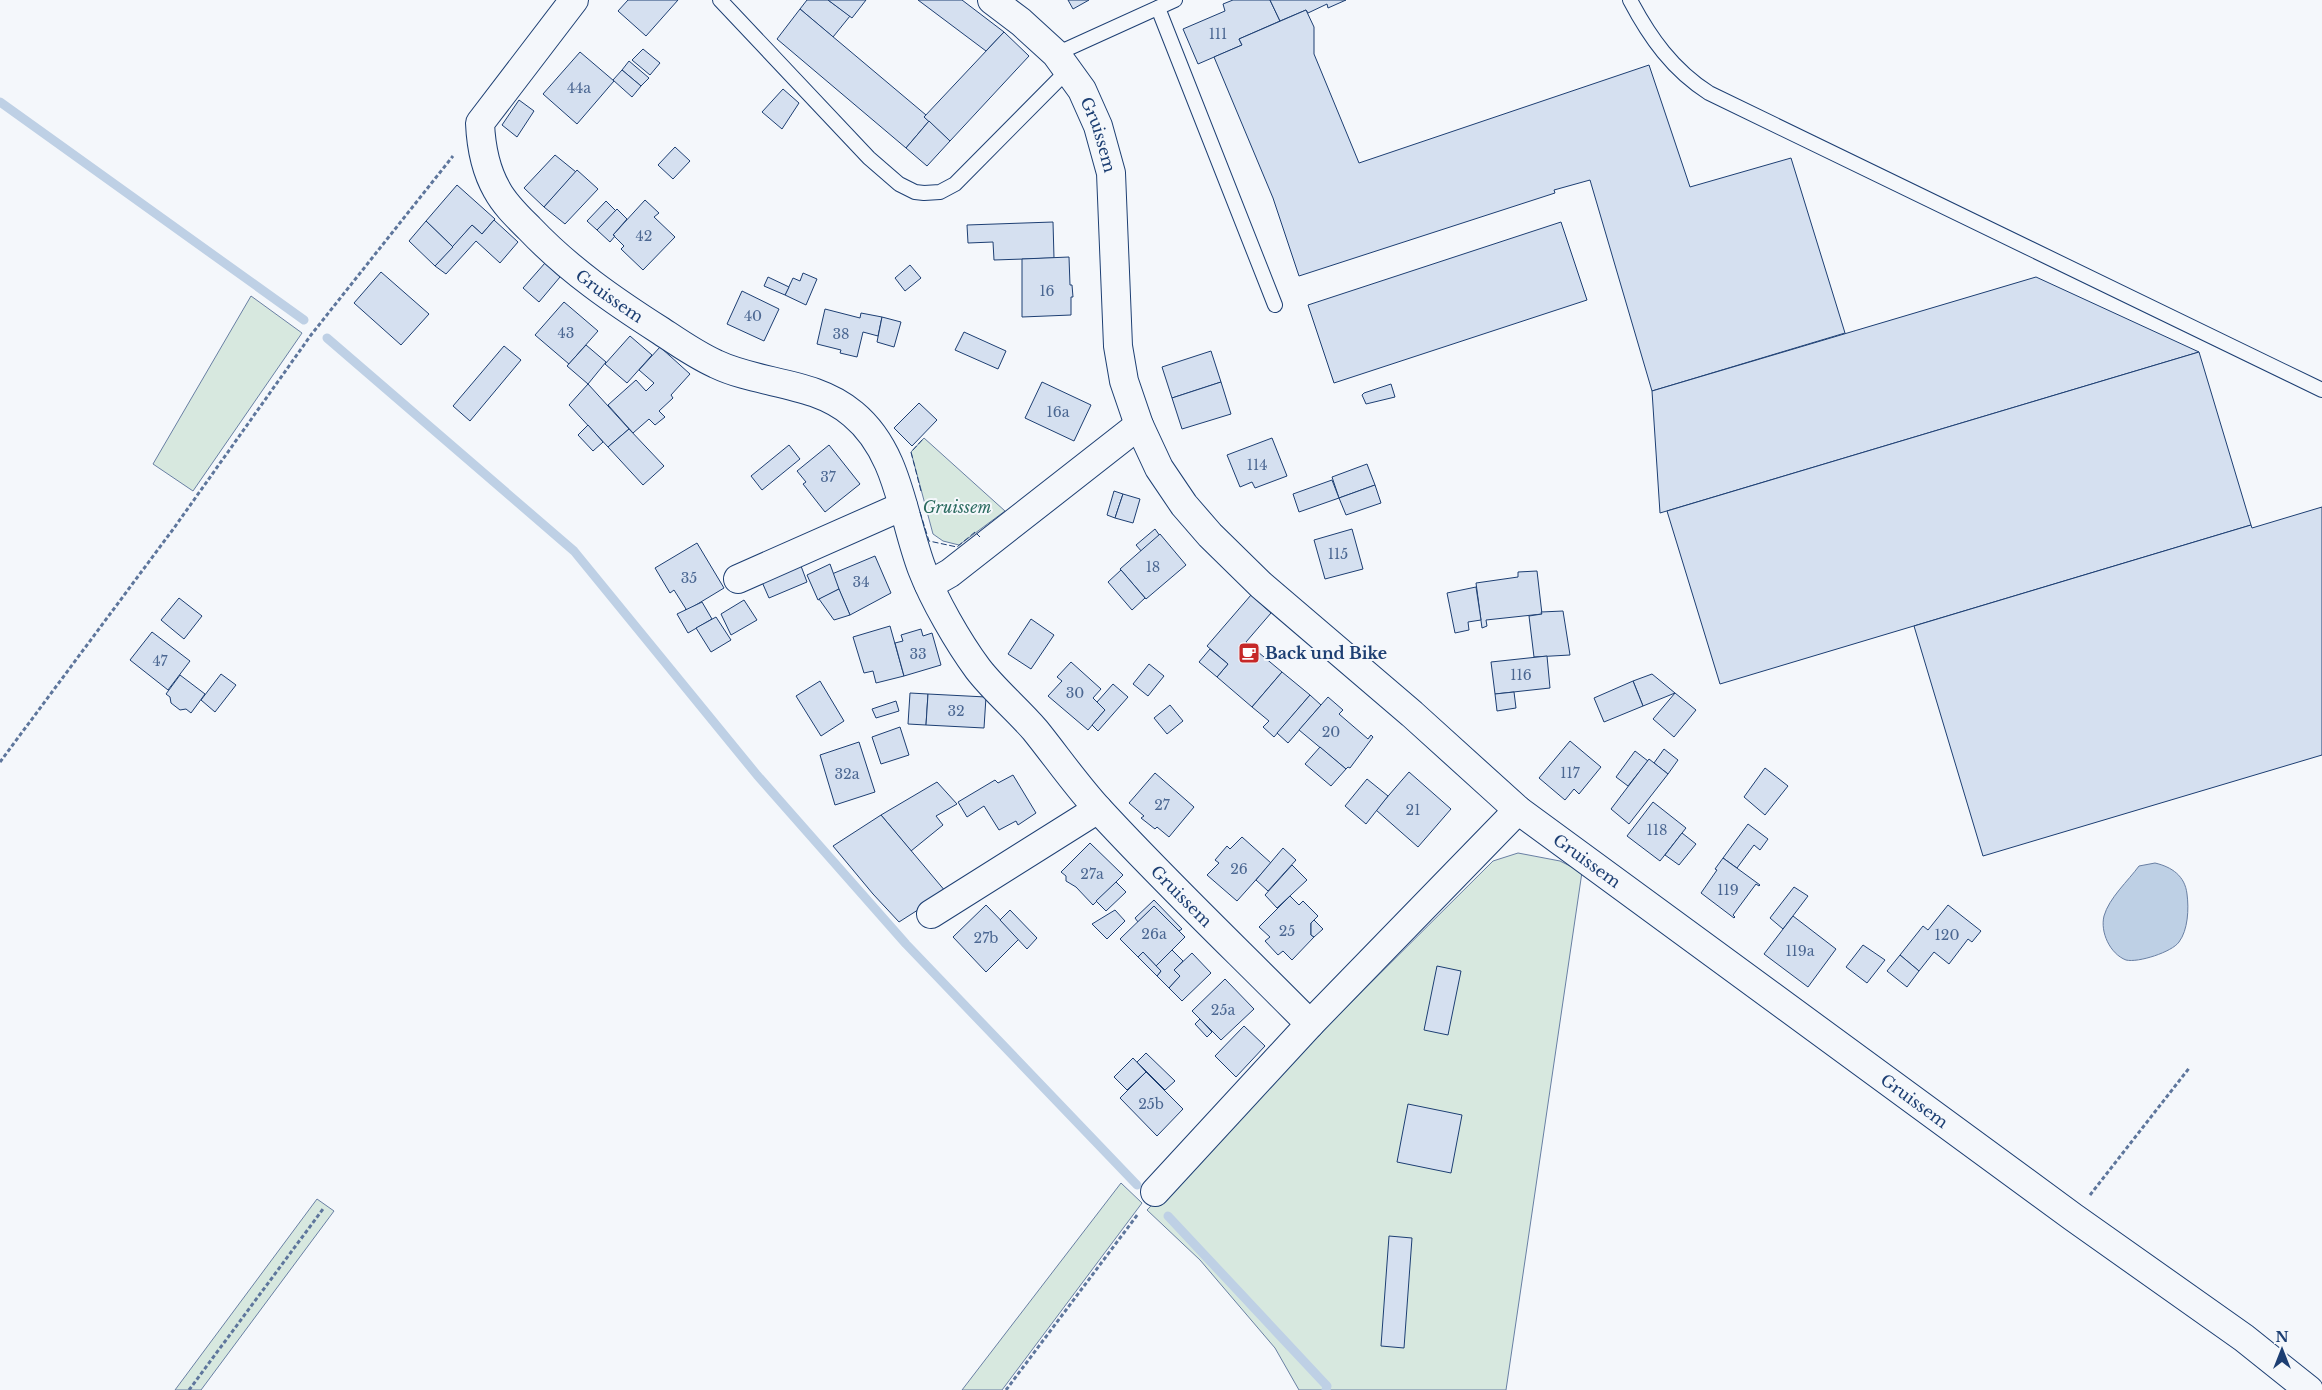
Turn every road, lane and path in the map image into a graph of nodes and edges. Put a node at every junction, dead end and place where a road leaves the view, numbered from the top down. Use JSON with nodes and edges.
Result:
{"nodes":[{"id":1,"x":574,"y":0,"type":"edge"},
{"id":2,"x":720,"y":0,"type":"edge"},
{"id":3,"x":992,"y":0,"type":"edge"},
{"id":4,"x":1175,"y":0,"type":"edge"},
{"id":5,"x":1630,"y":0,"type":"edge"},
{"id":6,"x":1158,"y":8,"type":"junction"},
{"id":7,"x":1062,"y":62,"type":"junction"},
{"id":8,"x":480,"y":123,"type":"junction"},
{"id":9,"x":1276,"y":305,"type":"dead end"},
{"id":10,"x":2322,"y":390,"type":"edge"},
{"id":11,"x":1139,"y":425,"type":"junction"},
{"id":12,"x":903,"y":506,"type":"junction"},
{"id":13,"x":738,"y":579,"type":"dead end"},
{"id":14,"x":928,"y":585,"type":"junction"},
{"id":15,"x":0,"y":762,"type":"edge"},
{"id":16,"x":1098,"y":809,"type":"junction"},
{"id":17,"x":1518,"y":810,"type":"junction"},
{"id":18,"x":931,"y":914,"type":"dead end"},
{"id":19,"x":1310,"y":1024,"type":"junction"},
{"id":20,"x":2190,"y":1067,"type":"dead end"},
{"id":21,"x":1155,"y":1192,"type":"joint"},
{"id":22,"x":323,"y":1209,"type":"dead end"},
{"id":23,"x":2073,"y":1218,"type":"junction"},
{"id":24,"x":189,"y":1390,"type":"edge"},
{"id":25,"x":1006,"y":1390,"type":"edge"},
{"id":26,"x":2310,"y":1390,"type":"edge"}],
"edges":[{"from":1,"to":8,"type":"street"},
{"from":2,"to":7,"type":"lane"},
{"from":3,"to":7,"type":"street","name":"Gruissem"},
{"from":4,"to":6,"type":"lane"},
{"from":5,"to":10,"type":"lane"},
{"from":6,"to":7,"type":"lane"},
{"from":6,"to":9,"type":"lane"},
{"from":7,"to":11,"type":"street","name":"Gruissem"},
{"from":8,"to":12,"type":"street","name":"Gruissem"},
{"from":8,"to":15,"type":"path"},
{"from":11,"to":14,"type":"street"},
{"from":11,"to":17,"type":"street","name":"Gruissem"},
{"from":12,"to":13,"type":"street"},
{"from":12,"to":14,"type":"street","name":"Gruissem"},
{"from":14,"to":16,"type":"street","name":"Gruissem"},
{"from":16,"to":18,"type":"street"},
{"from":16,"to":19,"type":"street","name":"Gruissem"},
{"from":17,"to":19,"type":"street"},
{"from":17,"to":23,"type":"street","name":"Gruissem"},
{"from":19,"to":21,"type":"street"},
{"from":20,"to":23,"type":"path"},
{"from":21,"to":25,"type":"path"},
{"from":22,"to":24,"type":"path"},
{"from":23,"to":26,"type":"street","name":"Gruissem"}]}
